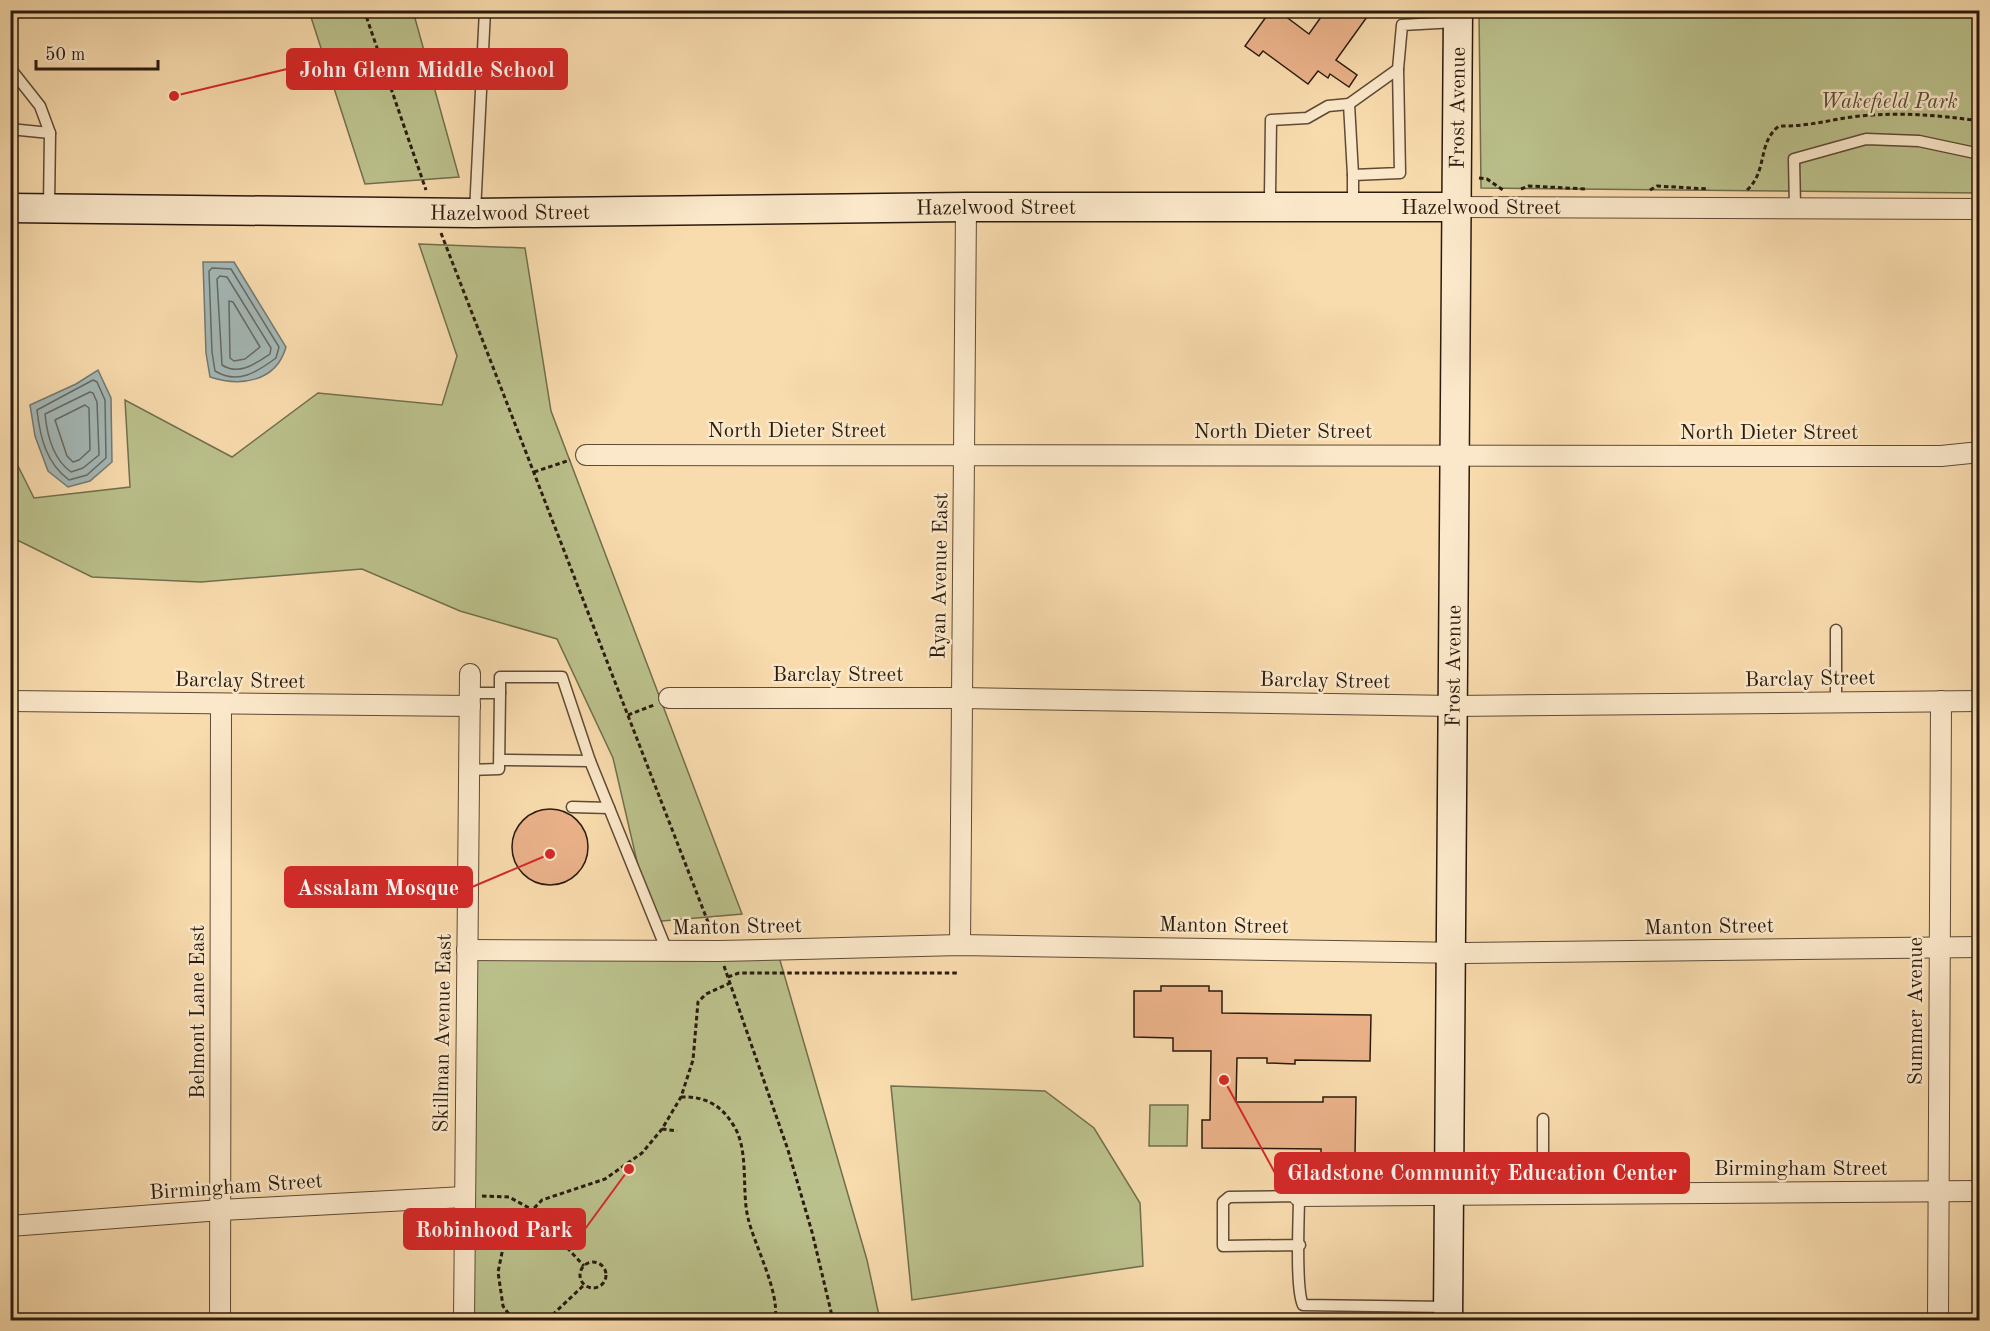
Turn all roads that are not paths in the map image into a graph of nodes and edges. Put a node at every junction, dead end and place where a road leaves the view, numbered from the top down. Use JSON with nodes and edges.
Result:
{"nodes":[{"id":1,"x":485,"y":10,"type":"edge"},
{"id":2,"x":1458,"y":16,"type":"edge"},
{"id":3,"x":10,"y":68,"type":"edge"},
{"id":4,"x":1398,"y":69,"type":"junction"},
{"id":5,"x":1349,"y":104,"type":"junction"},
{"id":6,"x":10,"y":129,"type":"edge"},
{"id":7,"x":50,"y":134,"type":"junction"},
{"id":8,"x":1980,"y":154,"type":"edge"},
{"id":9,"x":1353,"y":175,"type":"junction"},
{"id":10,"x":966,"y":207,"type":"junction"},
{"id":11,"x":1272,"y":207,"type":"junction"},
{"id":12,"x":1353,"y":207,"type":"junction"},
{"id":13,"x":1456,"y":207,"type":"junction"},
{"id":14,"x":1795,"y":207,"type":"junction"},
{"id":15,"x":10,"y":208,"type":"edge"},
{"id":16,"x":49,"y":208,"type":"junction"},
{"id":17,"x":1980,"y":209,"type":"edge"},
{"id":18,"x":475,"y":213,"type":"junction"},
{"id":19,"x":1980,"y":452,"type":"edge"},
{"id":20,"x":964,"y":453,"type":"junction"},
{"id":21,"x":586,"y":455,"type":"road end"},
{"id":22,"x":1454,"y":456,"type":"junction"},
{"id":23,"x":1836,"y":630,"type":"dead end"},
{"id":24,"x":470,"y":691,"type":"junction"},
{"id":25,"x":500,"y":693,"type":"junction"},
{"id":26,"x":669,"y":698,"type":"road end"},
{"id":27,"x":962,"y":698,"type":"junction"},
{"id":28,"x":10,"y":701,"type":"edge"},
{"id":29,"x":1941,"y":701,"type":"junction"},
{"id":30,"x":1980,"y":701,"type":"edge"},
{"id":31,"x":1836,"y":702,"type":"junction"},
{"id":32,"x":221,"y":704,"type":"junction"},
{"id":33,"x":1453,"y":706,"type":"junction"},
{"id":34,"x":500,"y":760,"type":"junction"},
{"id":35,"x":590,"y":761,"type":"junction"},
{"id":36,"x":469,"y":770,"type":"junction"},
{"id":37,"x":572,"y":807,"type":"dead end"},
{"id":38,"x":609,"y":808,"type":"junction"},
{"id":39,"x":960,"y":945,"type":"junction"},
{"id":40,"x":1980,"y":947,"type":"edge"},
{"id":41,"x":1940,"y":948,"type":"junction"},
{"id":42,"x":467,"y":950,"type":"junction"},
{"id":43,"x":667,"y":951,"type":"junction"},
{"id":44,"x":1451,"y":953,"type":"junction"},
{"id":45,"x":1543,"y":1119,"type":"dead end"},
{"id":46,"x":1938,"y":1191,"type":"junction"},
{"id":47,"x":1980,"y":1191,"type":"edge"},
{"id":48,"x":1543,"y":1192,"type":"junction"},
{"id":49,"x":1299,"y":1196,"type":"junction"},
{"id":50,"x":1448,"y":1196,"type":"junction"},
{"id":51,"x":464,"y":1197,"type":"junction"},
{"id":52,"x":221,"y":1210,"type":"junction"},
{"id":53,"x":10,"y":1226,"type":"edge"},
{"id":54,"x":1300,"y":1245,"type":"junction"},
{"id":55,"x":1448,"y":1314,"type":"edge"},
{"id":56,"x":220,"y":1320,"type":"edge"},
{"id":57,"x":464,"y":1320,"type":"edge"},
{"id":58,"x":1938,"y":1320,"type":"edge"}],
"edges":[{"from":1,"to":18,"type":"lane"},
{"from":2,"to":4,"type":"lane"},
{"from":2,"to":13,"type":"street","name":"Frost Avenue"},
{"from":3,"to":7,"type":"lane"},
{"from":4,"to":5,"type":"lane"},
{"from":4,"to":9,"type":"lane"},
{"from":5,"to":9,"type":"lane"},
{"from":5,"to":11,"type":"lane"},
{"from":6,"to":7,"type":"lane"},
{"from":7,"to":16,"type":"lane"},
{"from":8,"to":14,"type":"lane"},
{"from":9,"to":12,"type":"lane"},
{"from":10,"to":11,"type":"street","name":"Hazelwood Street"},
{"from":10,"to":18,"type":"street","name":"Hazelwood Street"},
{"from":10,"to":20,"type":"street","name":"Ryan Avenue East"},
{"from":11,"to":12,"type":"street","name":"Hazelwood Street"},
{"from":12,"to":13,"type":"street","name":"Hazelwood Street"},
{"from":13,"to":14,"type":"street","name":"Hazelwood Street"},
{"from":13,"to":22,"type":"street","name":"Frost Avenue"},
{"from":14,"to":17,"type":"street","name":"Hazelwood Street"},
{"from":15,"to":16,"type":"street","name":"Hazelwood Street"},
{"from":16,"to":18,"type":"street","name":"Hazelwood Street"},
{"from":19,"to":22,"type":"street","name":"North Dieter Street"},
{"from":20,"to":21,"type":"street","name":"North Dieter Street"},
{"from":20,"to":22,"type":"street","name":"North Dieter Street"},
{"from":20,"to":27,"type":"street","name":"Ryan Avenue East"},
{"from":22,"to":33,"type":"street","name":"Frost Avenue"},
{"from":23,"to":31,"type":"lane"},
{"from":24,"to":25,"type":"lane"},
{"from":24,"to":32,"type":"street","name":"Barclay Street"},
{"from":24,"to":36,"type":"street","name":"Skillman Avenue East"},
{"from":25,"to":34,"type":"lane"},
{"from":25,"to":35,"type":"lane"},
{"from":26,"to":27,"type":"street","name":"Barclay Street"},
{"from":27,"to":33,"type":"street","name":"Barclay Street"},
{"from":27,"to":39,"type":"street","name":"Ryan Avenue East"},
{"from":28,"to":32,"type":"street","name":"Barclay Street"},
{"from":29,"to":30,"type":"street","name":"Barclay Street"},
{"from":29,"to":31,"type":"street","name":"Barclay Street"},
{"from":29,"to":41,"type":"street","name":"Summer Avenue"},
{"from":31,"to":33,"type":"street","name":"Barclay Street"},
{"from":32,"to":52,"type":"street","name":"Belmont Lane East"},
{"from":33,"to":44,"type":"street","name":"Frost Avenue"},
{"from":34,"to":35,"type":"lane"},
{"from":34,"to":36,"type":"lane"},
{"from":35,"to":38,"type":"lane"},
{"from":36,"to":42,"type":"street","name":"Skillman Avenue East"},
{"from":37,"to":38,"type":"lane"},
{"from":38,"to":43,"type":"lane"},
{"from":39,"to":43,"type":"street","name":"Manton Street"},
{"from":39,"to":44,"type":"street","name":"Manton Street"},
{"from":40,"to":41,"type":"street","name":"Manton Street"},
{"from":41,"to":44,"type":"street","name":"Manton Street"},
{"from":41,"to":46,"type":"street","name":"Summer Avenue"},
{"from":42,"to":43,"type":"street","name":"Manton Street"},
{"from":42,"to":51,"type":"street","name":"Skillman Avenue East"},
{"from":44,"to":50,"type":"street","name":"Frost Avenue"},
{"from":45,"to":48,"type":"lane"},
{"from":46,"to":47,"type":"street","name":"Birmingham Street"},
{"from":46,"to":48,"type":"street","name":"Birmingham Street"},
{"from":46,"to":58,"type":"street","name":"Summer Avenue"},
{"from":48,"to":50,"type":"street","name":"Birmingham Street"},
{"from":49,"to":50,"type":"street","name":"Birmingham Street"},
{"from":49,"to":54,"type":"lane"},
{"from":49,"to":54,"type":"lane"},
{"from":50,"to":55,"type":"street","name":"Frost Avenue"},
{"from":51,"to":52,"type":"street","name":"Birmingham Street"},
{"from":51,"to":57,"type":"street","name":"Skillman Avenue East"},
{"from":52,"to":53,"type":"street","name":"Birmingham Street"},
{"from":52,"to":56,"type":"street","name":"Belmont Lane East"},
{"from":54,"to":55,"type":"lane"}]}
